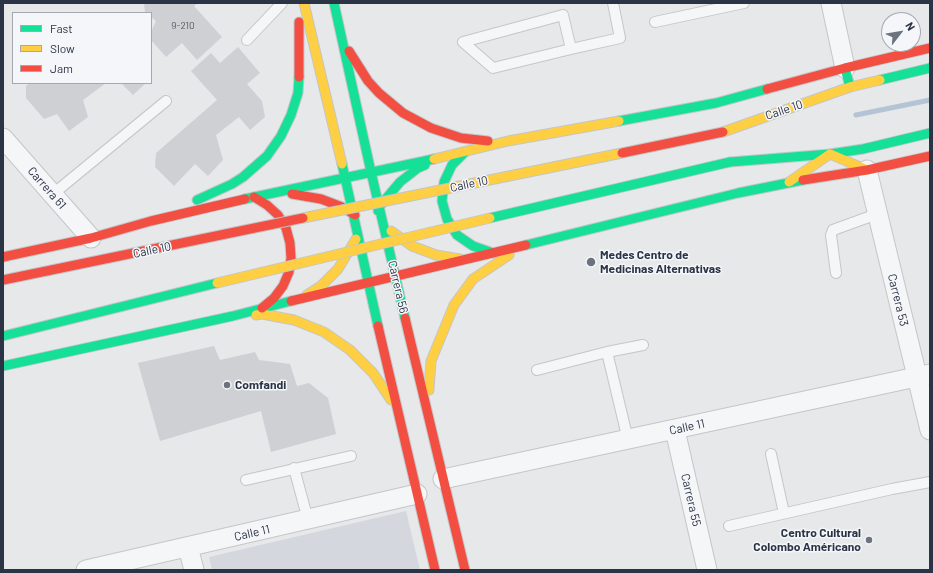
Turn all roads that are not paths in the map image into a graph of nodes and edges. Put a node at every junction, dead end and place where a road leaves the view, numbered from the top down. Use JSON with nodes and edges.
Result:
{"nodes":[{"id":1,"x":282,"y":3,"type":"edge"},
{"id":2,"x":299,"y":3,"type":"edge"},
{"id":3,"x":304,"y":3,"type":"edge"},
{"id":4,"x":334,"y":3,"type":"edge"},
{"id":5,"x":613,"y":3,"type":"edge"},
{"id":6,"x":744,"y":3,"type":"edge"},
{"id":7,"x":830,"y":3,"type":"edge"},
{"id":8,"x":655,"y":22,"type":"dead end"},
{"id":9,"x":338,"y":26,"type":"junction"},
{"id":10,"x":247,"y":40,"type":"dead end"},
{"id":11,"x":930,"y":48,"type":"edge"},
{"id":12,"x":571,"y":49,"type":"junction"},
{"id":13,"x":845,"y":68,"type":"junction"},
{"id":14,"x":930,"y":68,"type":"edge"},
{"id":15,"x":850,"y":87,"type":"junction"},
{"id":16,"x":166,"y":101,"type":"dead end"},
{"id":17,"x":930,"y":133,"type":"edge"},
{"id":18,"x":3,"y":138,"type":"edge"},
{"id":19,"x":508,"y":141,"type":"junction"},
{"id":20,"x":465,"y":152,"type":"junction"},
{"id":21,"x":830,"y":154,"type":"junction"},
{"id":22,"x":930,"y":156,"type":"edge"},
{"id":23,"x":440,"y":158,"type":"junction"},
{"id":24,"x":867,"y":170,"type":"junction"},
{"id":25,"x":371,"y":172,"type":"junction"},
{"id":26,"x":345,"y":178,"type":"junction"},
{"id":27,"x":789,"y":182,"type":"junction"},
{"id":28,"x":277,"y":193,"type":"junction"},
{"id":29,"x":53,"y":194,"type":"junction"},
{"id":30,"x":254,"y":197,"type":"junction"},
{"id":31,"x":379,"y":207,"type":"junction"},
{"id":32,"x":353,"y":212,"type":"junction"},
{"id":33,"x":368,"y":213,"type":"junction"},
{"id":34,"x":877,"y":214,"type":"junction"},
{"id":35,"x":151,"y":221,"type":"junction"},
{"id":36,"x":375,"y":224,"type":"junction"},
{"id":37,"x":384,"y":226,"type":"junction"},
{"id":38,"x":358,"y":235,"type":"junction"},
{"id":39,"x":91,"y":238,"type":"junction"},
{"id":40,"x":532,"y":244,"type":"junction"},
{"id":41,"x":493,"y":253,"type":"junction"},
{"id":42,"x":3,"y":257,"type":"edge"},
{"id":43,"x":465,"y":260,"type":"junction"},
{"id":44,"x":836,"y":273,"type":"dead end"},
{"id":45,"x":396,"y":277,"type":"junction"},
{"id":46,"x":3,"y":280,"type":"edge"},
{"id":47,"x":368,"y":284,"type":"junction"},
{"id":48,"x":300,"y":300,"type":"junction"},
{"id":49,"x":262,"y":308,"type":"junction"},
{"id":50,"x":232,"y":316,"type":"junction"},
{"id":51,"x":3,"y":336,"type":"edge"},
{"id":52,"x":643,"y":345,"type":"dead end"},
{"id":53,"x":607,"y":352,"type":"junction"},
{"id":54,"x":3,"y":366,"type":"edge"},
{"id":55,"x":537,"y":370,"type":"dead end"},
{"id":56,"x":923,"y":376,"type":"edge"},
{"id":57,"x":403,"y":429,"type":"junction"},
{"id":58,"x":674,"y":430,"type":"junction"},
{"id":59,"x":930,"y":430,"type":"edge"},
{"id":60,"x":628,"y":440,"type":"junction"},
{"id":61,"x":435,"y":443,"type":"junction"},
{"id":62,"x":771,"y":454,"type":"dead end"},
{"id":63,"x":351,"y":456,"type":"dead end"},
{"id":64,"x":294,"y":468,"type":"junction"},
{"id":65,"x":443,"y":479,"type":"junction"},
{"id":66,"x":246,"y":480,"type":"dead end"},
{"id":67,"x":930,"y":482,"type":"edge"},
{"id":68,"x":417,"y":494,"type":"junction"},
{"id":69,"x":784,"y":513,"type":"junction"},
{"id":70,"x":308,"y":520,"type":"junction"},
{"id":71,"x":729,"y":526,"type":"dead end"},
{"id":72,"x":188,"y":548,"type":"junction"},
{"id":73,"x":86,"y":570,"type":"edge"},
{"id":74,"x":194,"y":570,"type":"edge"},
{"id":75,"x":435,"y":570,"type":"edge"},
{"id":76,"x":465,"y":570,"type":"edge"},
{"id":77,"x":707,"y":570,"type":"edge"}],
"edges":[{"from":1,"to":10,"type":"lane"},
{"from":2,"to":35,"type":"street"},
{"from":3,"to":26,"type":"street"},
{"from":4,"to":9,"type":"street","name":"Carrera 56"},
{"from":5,"to":12,"type":"lane"},
{"from":6,"to":8,"type":"lane"},
{"from":7,"to":13,"type":"street"},
{"from":9,"to":19,"type":"street"},
{"from":9,"to":25,"type":"street","name":"Carrera 56"},
{"from":11,"to":13,"type":"street","name":"Calle 10"},
{"from":12,"to":12,"type":"lane"},
{"from":13,"to":15,"type":"street"},
{"from":13,"to":19,"type":"street","name":"Calle 10"},
{"from":14,"to":15,"type":"street","name":"Calle 10"},
{"from":15,"to":46,"type":"street","name":"Calle 10","bridge":true},
{"from":16,"to":29,"type":"lane"},
{"from":17,"to":21,"type":"street"},
{"from":18,"to":29,"type":"street","name":"Carrera 61"},
{"from":19,"to":20,"type":"street","name":"Calle 10"},
{"from":20,"to":23,"type":"street","name":"Calle 10"},
{"from":20,"to":41,"type":"street"},
{"from":21,"to":24,"type":"street"},
{"from":21,"to":27,"type":"street"},
{"from":21,"to":51,"type":"street","bridge":true},
{"from":22,"to":24,"type":"street"},
{"from":23,"to":25,"type":"street","name":"Calle 10"},
{"from":23,"to":31,"type":"street"},
{"from":24,"to":27,"type":"street"},
{"from":24,"to":34,"type":"street","name":"Carrera 53"},
{"from":25,"to":26,"type":"street","name":"Calle 10"},
{"from":25,"to":31,"type":"street","name":"Carrera 56"},
{"from":25,"to":33,"type":"street"},
{"from":26,"to":28,"type":"street","name":"Calle 10"},
{"from":26,"to":32,"type":"street"},
{"from":26,"to":33,"type":"street"},
{"from":27,"to":40,"type":"street"},
{"from":28,"to":30,"type":"street","name":"Calle 10"},
{"from":28,"to":32,"type":"street"},
{"from":29,"to":39,"type":"street","name":"Carrera 61"},
{"from":30,"to":35,"type":"street","name":"Calle 10"},
{"from":30,"to":49,"type":"street"},
{"from":31,"to":36,"type":"street"},
{"from":31,"to":37,"type":"street","name":"Carrera 56"},
{"from":32,"to":38,"type":"street"},
{"from":33,"to":36,"type":"street"},
{"from":34,"to":44,"type":"lane"},
{"from":34,"to":56,"type":"street","name":"Carrera 53"},
{"from":35,"to":39,"type":"street","name":"Calle 10"},
{"from":36,"to":37,"type":"street"},
{"from":37,"to":43,"type":"street"},
{"from":37,"to":45,"type":"street","name":"Carrera 56"},
{"from":38,"to":47,"type":"street"},
{"from":38,"to":48,"type":"street"},
{"from":39,"to":42,"type":"street","name":"Calle 10"},
{"from":40,"to":41,"type":"street"},
{"from":40,"to":61,"type":"street"},
{"from":41,"to":43,"type":"street"},
{"from":43,"to":45,"type":"street"},
{"from":45,"to":47,"type":"street"},
{"from":45,"to":47,"type":"street"},
{"from":45,"to":61,"type":"street","name":"Carrera 56"},
{"from":47,"to":48,"type":"street"},
{"from":47,"to":57,"type":"street"},
{"from":48,"to":49,"type":"street"},
{"from":49,"to":50,"type":"street"},
{"from":50,"to":54,"type":"street"},
{"from":50,"to":57,"type":"street"},
{"from":52,"to":53,"type":"lane"},
{"from":53,"to":55,"type":"lane"},
{"from":53,"to":60,"type":"lane"},
{"from":56,"to":58,"type":"street","name":"Calle 11"},
{"from":56,"to":59,"type":"street","name":"Carrera 53"},
{"from":57,"to":68,"type":"street"},
{"from":58,"to":60,"type":"street","name":"Calle 11"},
{"from":58,"to":77,"type":"street","name":"Carrera 55"},
{"from":60,"to":65,"type":"street","name":"Calle 11"},
{"from":61,"to":65,"type":"street","name":"Carrera 56"},
{"from":62,"to":69,"type":"lane"},
{"from":63,"to":64,"type":"lane"},
{"from":64,"to":66,"type":"lane"},
{"from":64,"to":70,"type":"lane"},
{"from":65,"to":76,"type":"street","name":"Carrera 56"},
{"from":67,"to":69,"type":"lane"},
{"from":68,"to":70,"type":"street","name":"Calle 11"},
{"from":68,"to":75,"type":"street"},
{"from":69,"to":71,"type":"lane"},
{"from":70,"to":72,"type":"street","name":"Calle 11"},
{"from":72,"to":73,"type":"street","name":"Calle 11"},
{"from":72,"to":74,"type":"street"}]}
